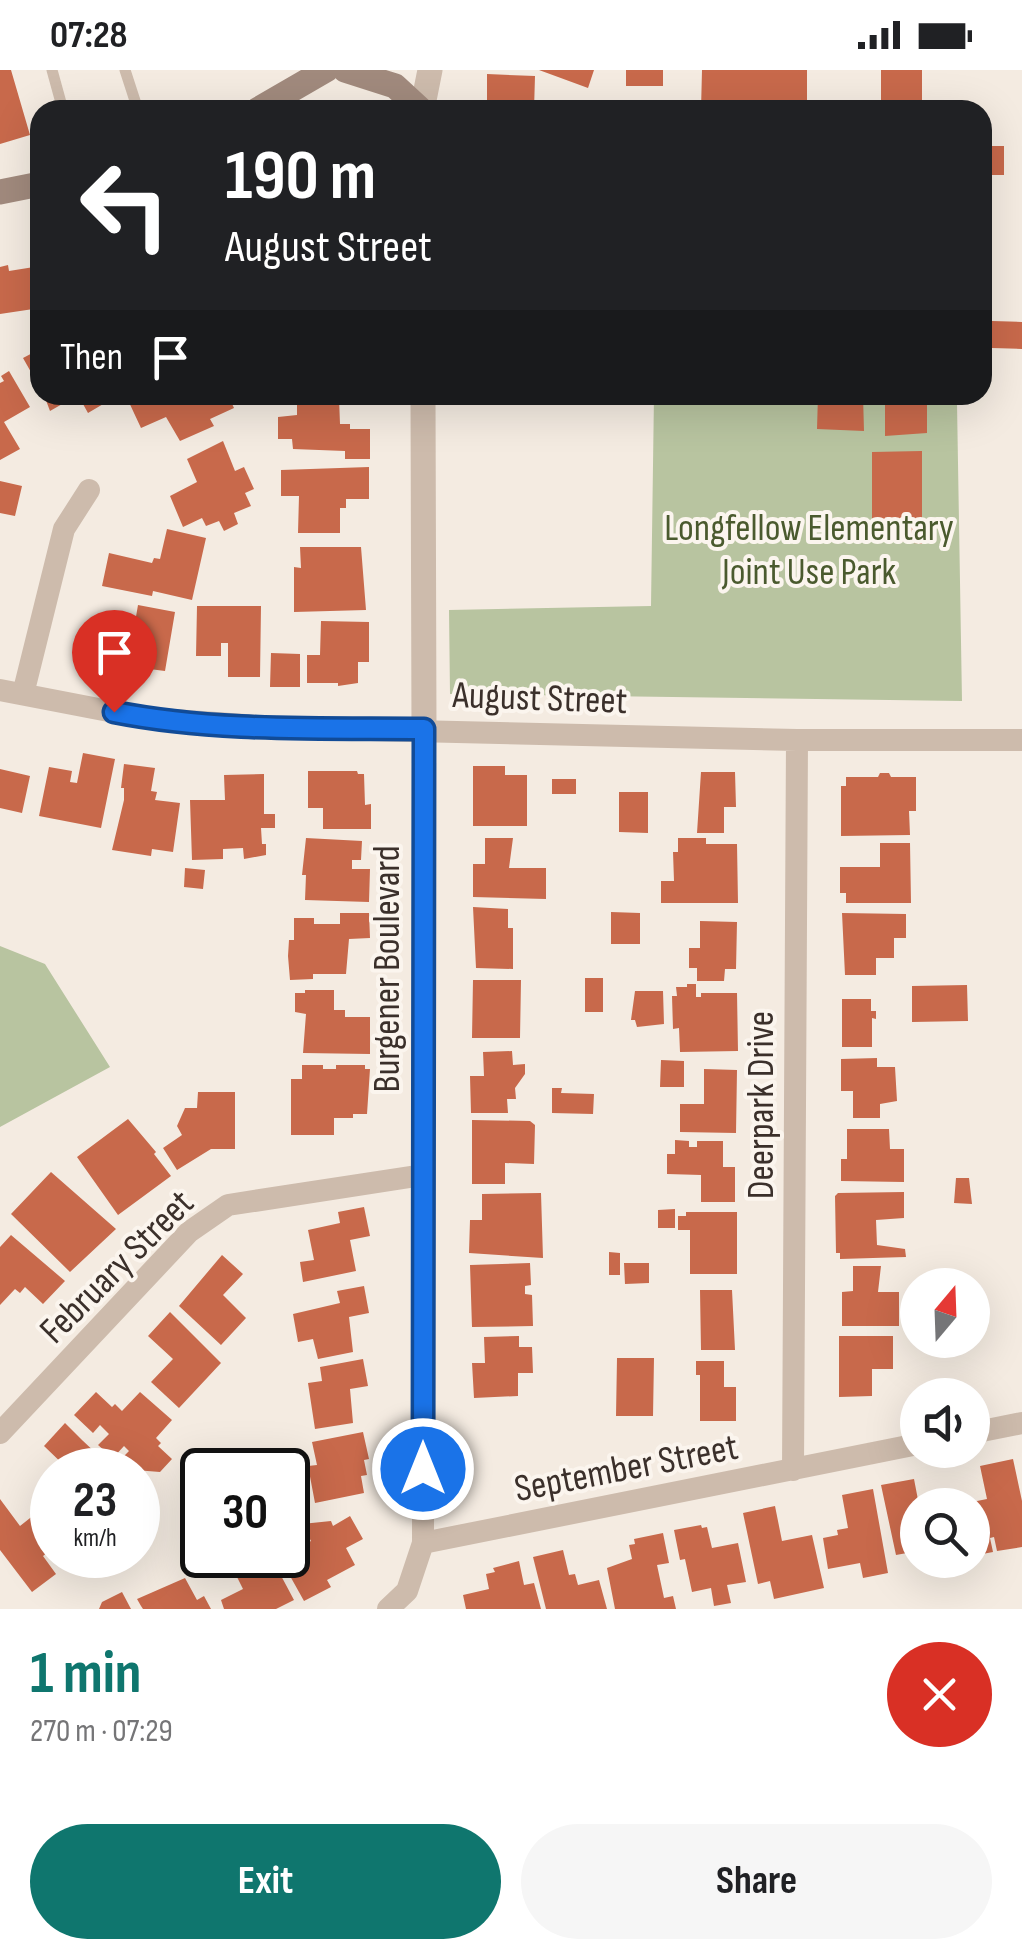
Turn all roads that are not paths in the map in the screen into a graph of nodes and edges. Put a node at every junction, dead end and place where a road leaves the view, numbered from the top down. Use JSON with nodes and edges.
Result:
{"nodes":[{"id":1,"x":52,"y":70,"type":"edge"},
{"id":2,"x":125,"y":70,"type":"edge"},
{"id":3,"x":326,"y":70,"type":"edge"},
{"id":4,"x":346,"y":70,"type":"edge"},
{"id":5,"x":417,"y":70,"type":"edge"},
{"id":6,"x":430,"y":70,"type":"edge"},
{"id":7,"x":60,"y":100,"type":"edge"},
{"id":8,"x":135,"y":100,"type":"edge"},
{"id":9,"x":274,"y":100,"type":"edge"},
{"id":10,"x":410,"y":100,"type":"edge"},
{"id":11,"x":421,"y":100,"type":"edge"},
{"id":12,"x":424,"y":100,"type":"edge"},
{"id":13,"x":30,"y":186,"type":"edge"},
{"id":14,"x":0,"y":192,"type":"edge"},
{"id":15,"x":423,"y":405,"type":"edge"},
{"id":16,"x":89,"y":490,"type":"dead end"},
{"id":17,"x":11,"y":692,"type":"edge"},
{"id":18,"x":424,"y":729,"type":"junction"},
{"id":19,"x":797,"y":740,"type":"junction"},
{"id":20,"x":1022,"y":740,"type":"edge"},
{"id":21,"x":423,"y":1175,"type":"junction"},
{"id":22,"x":1022,"y":1423,"type":"edge"},
{"id":23,"x":990,"y":1429,"type":"edge"},
{"id":24,"x":0,"y":1433,"type":"edge"},
{"id":25,"x":900,"y":1448,"type":"edge"},
{"id":26,"x":793,"y":1470,"type":"junction"},
{"id":27,"x":423,"y":1543,"type":"junction"},
{"id":28,"x":388,"y":1609,"type":"edge"}],
"edges":[{"from":1,"to":7,"type":"lane"},
{"from":2,"to":8,"type":"lane"},
{"from":3,"to":9,"type":"main road"},
{"from":4,"to":10,"type":"main road"},
{"from":5,"to":11,"type":"street"},
{"from":6,"to":12,"type":"street"},
{"from":13,"to":14,"type":"main road"},
{"from":15,"to":18,"type":"street","name":"Burgener Boulevard"},
{"from":16,"to":17,"type":"street"},
{"from":17,"to":18,"type":"street","name":"August Street"},
{"from":18,"to":19,"type":"street","name":"August Street"},
{"from":18,"to":21,"type":"street","name":"Burgener Boulevard"},
{"from":19,"to":20,"type":"street","name":"August Street"},
{"from":19,"to":26,"type":"street","name":"Deerpark Drive"},
{"from":21,"to":24,"type":"street","name":"February Street"},
{"from":21,"to":27,"type":"street","name":"Burgener Boulevard"},
{"from":22,"to":23,"type":"street"},
{"from":25,"to":26,"type":"street","name":"September Street"},
{"from":26,"to":27,"type":"street","name":"September Street"},
{"from":27,"to":28,"type":"street"}]}
